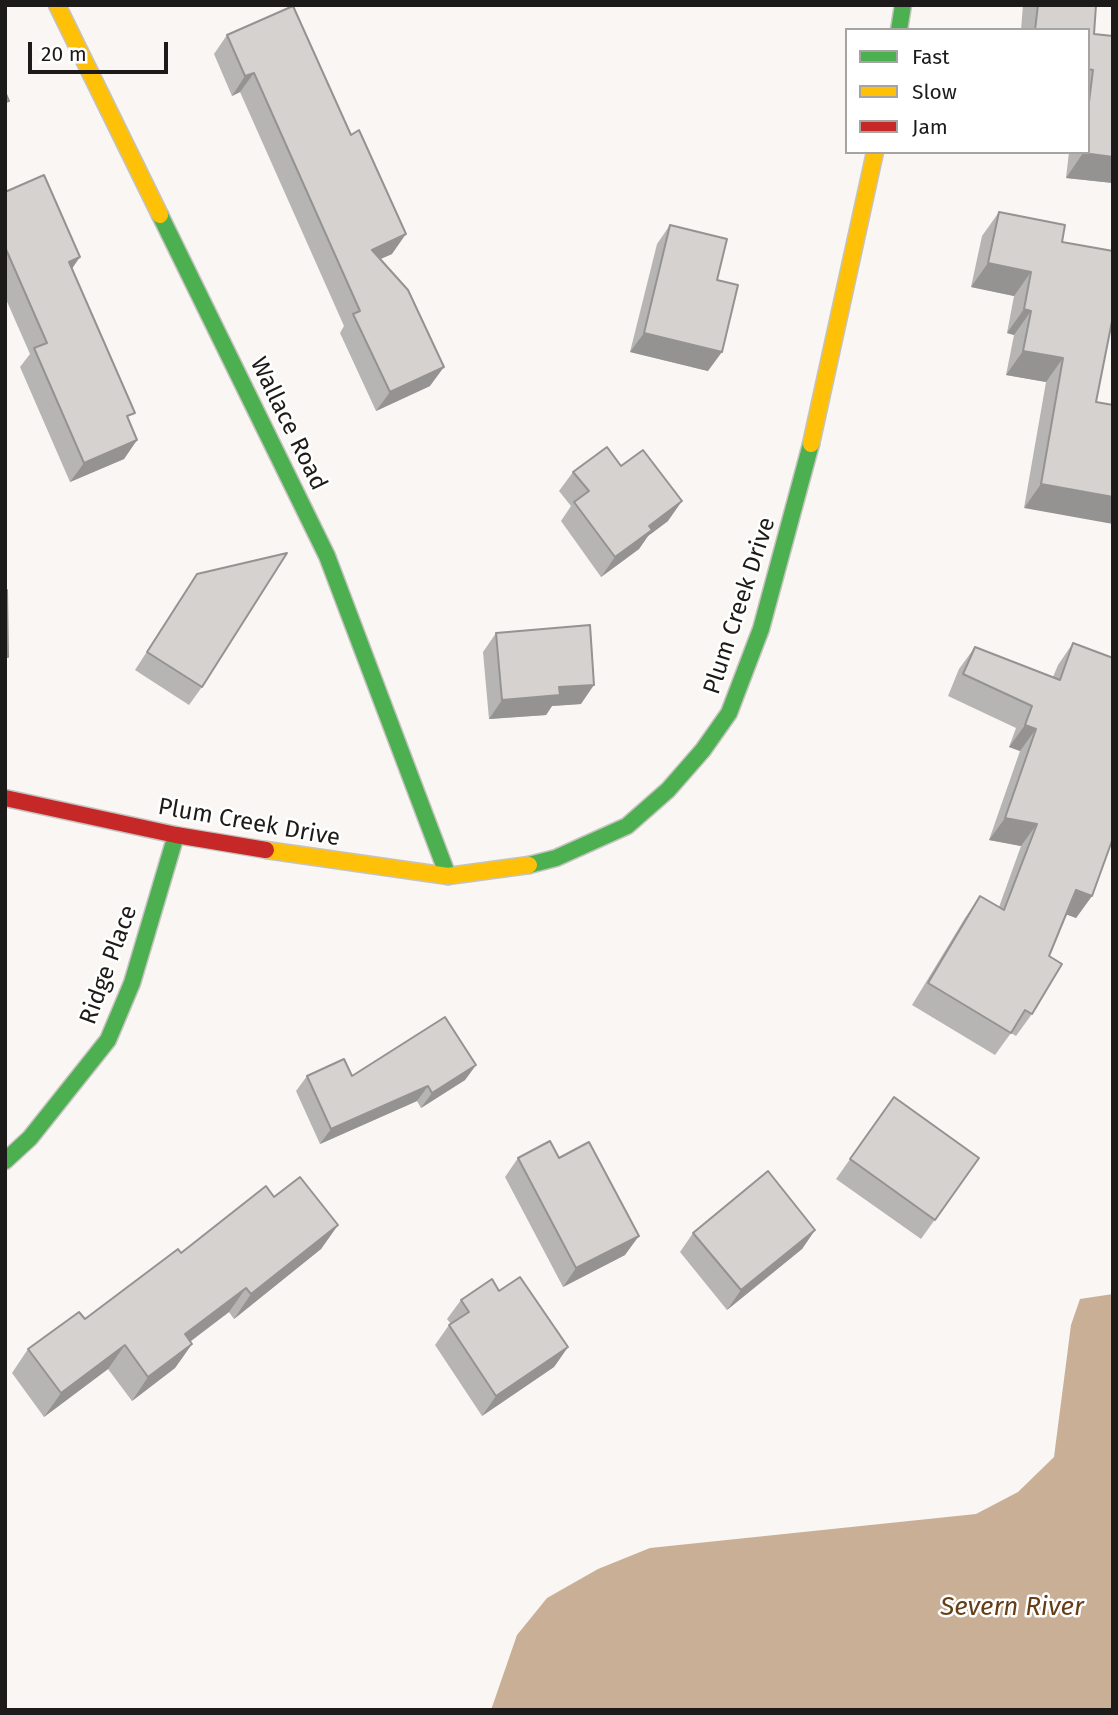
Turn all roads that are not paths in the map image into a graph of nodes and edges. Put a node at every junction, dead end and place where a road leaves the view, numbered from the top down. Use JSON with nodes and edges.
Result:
{"nodes":[{"id":1,"x":57,"y":5,"type":"edge"},
{"id":2,"x":903,"y":5,"type":"edge"},
{"id":3,"x":899,"y":28,"type":"edge"},
{"id":4,"x":874,"y":154,"type":"edge"},
{"id":5,"x":5,"y":798,"type":"edge"},
{"id":6,"x":176,"y":835,"type":"junction"},
{"id":7,"x":448,"y":876,"type":"junction"},
{"id":8,"x":5,"y":1161,"type":"edge"}],
"edges":[{"from":1,"to":7,"type":"street","name":"Wallace Road"},
{"from":2,"to":3,"type":"street"},
{"from":4,"to":7,"type":"street","name":"Plum Creek Drive"},
{"from":5,"to":6,"type":"street","name":"Plum Creek Drive"},
{"from":6,"to":7,"type":"street","name":"Plum Creek Drive"},
{"from":6,"to":8,"type":"street","name":"Ridge Place"}]}
